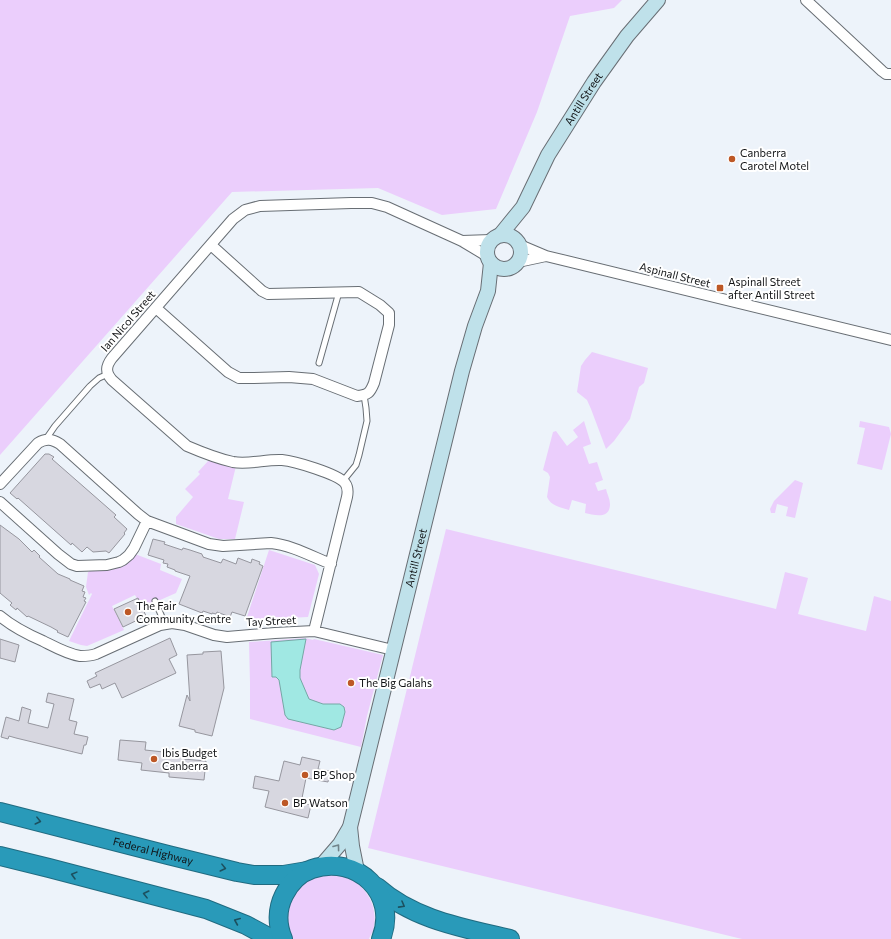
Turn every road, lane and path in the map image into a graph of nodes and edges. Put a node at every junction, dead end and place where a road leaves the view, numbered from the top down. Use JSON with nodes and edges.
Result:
{"nodes":[{"id":1,"x":658,"y":0,"type":"edge"},
{"id":2,"x":806,"y":0,"type":"edge"},
{"id":3,"x":891,"y":74,"type":"edge"},
{"id":4,"x":523,"y":207,"type":"junction"},
{"id":5,"x":496,"y":237,"type":"junction"},
{"id":6,"x":462,"y":241,"type":"junction"},
{"id":7,"x":519,"y":243,"type":"junction"},
{"id":8,"x":211,"y":245,"type":"junction"},
{"id":9,"x":546,"y":256,"type":"junction"},
{"id":10,"x":489,"y":259,"type":"junction"},
{"id":11,"x":513,"y":265,"type":"junction"},
{"id":12,"x":488,"y":291,"type":"junction"},
{"id":13,"x":339,"y":292,"type":"junction"},
{"id":14,"x":156,"y":308,"type":"junction"},
{"id":15,"x":891,"y":340,"type":"edge"},
{"id":16,"x":319,"y":363,"type":"dead end"},
{"id":17,"x":108,"y":374,"type":"junction"},
{"id":18,"x":364,"y":395,"type":"junction"},
{"id":19,"x":46,"y":440,"type":"junction"},
{"id":20,"x":343,"y":481,"type":"junction"},
{"id":21,"x":0,"y":484,"type":"edge"},
{"id":22,"x":0,"y":502,"type":"edge"},
{"id":23,"x":147,"y":521,"type":"junction"},
{"id":24,"x":331,"y":564,"type":"junction"},
{"id":25,"x":155,"y":601,"type":"dead end"},
{"id":26,"x":0,"y":616,"type":"edge"},
{"id":27,"x":165,"y":624,"type":"junction"},
{"id":28,"x":314,"y":631,"type":"junction"},
{"id":29,"x":393,"y":650,"type":"junction"},
{"id":30,"x":0,"y":812,"type":"edge"},
{"id":31,"x":350,"y":827,"type":"junction"},
{"id":32,"x":0,"y":856,"type":"edge"},
{"id":33,"x":314,"y":868,"type":"junction"},
{"id":34,"x":364,"y":876,"type":"junction"},
{"id":35,"x":272,"y":939,"type":"edge"},
{"id":36,"x":283,"y":939,"type":"edge"},
{"id":37,"x":381,"y":939,"type":"edge"},
{"id":38,"x":510,"y":939,"type":"edge"}],
"edges":[{"from":1,"to":4,"type":"main road","name":"Antill Street"},
{"from":2,"to":3,"type":"street"},
{"from":4,"to":5,"type":"main road","name":"Antill Street"},
{"from":4,"to":7,"type":"main road","name":"Antill Street"},
{"from":5,"to":6,"type":"street","name":"Ian Nicol Street"},
{"from":5,"to":7,"type":"main road"},
{"from":5,"to":10,"type":"main road"},
{"from":6,"to":8,"type":"street","name":"Ian Nicol Street"},
{"from":6,"to":10,"type":"street","name":"Ian Nicol Street"},
{"from":7,"to":9,"type":"street","name":"Aspinall Street"},
{"from":7,"to":11,"type":"main road"},
{"from":8,"to":13,"type":"street"},
{"from":8,"to":14,"type":"street","name":"Ian Nicol Street"},
{"from":9,"to":11,"type":"street","name":"Aspinall Street"},
{"from":9,"to":15,"type":"street","name":"Aspinall Street"},
{"from":10,"to":11,"type":"main road"},
{"from":10,"to":12,"type":"main road","name":"Antill Street"},
{"from":11,"to":12,"type":"main road","name":"Antill Street"},
{"from":12,"to":29,"type":"main road","name":"Antill Street"},
{"from":13,"to":16,"type":"lane"},
{"from":13,"to":18,"type":"street"},
{"from":14,"to":17,"type":"street","name":"Ian Nicol Street"},
{"from":14,"to":18,"type":"street"},
{"from":17,"to":19,"type":"lane"},
{"from":17,"to":20,"type":"street"},
{"from":18,"to":20,"type":"lane"},
{"from":19,"to":21,"type":"street"},
{"from":19,"to":23,"type":"street"},
{"from":20,"to":24,"type":"street"},
{"from":22,"to":23,"type":"street"},
{"from":23,"to":24,"type":"street"},
{"from":24,"to":28,"type":"street"},
{"from":25,"to":27,"type":"lane"},
{"from":26,"to":27,"type":"street","name":"Tay Street"},
{"from":27,"to":28,"type":"street","name":"Tay Street"},
{"from":28,"to":29,"type":"street","name":"Tay Street"},
{"from":29,"to":31,"type":"main road","name":"Antill Street"},
{"from":30,"to":33,"type":"highway","name":"Federal Highway","one_way":true},
{"from":33,"to":31,"type":"main road","name":"Antill Street","one_way":true},
{"from":31,"to":34,"type":"main road","name":"Antill Street"},
{"from":35,"to":32,"type":"highway","one_way":true},
{"from":33,"to":34,"type":"highway","name":"Federal Highway"},
{"from":33,"to":36,"type":"highway"},
{"from":34,"to":37,"type":"highway"},
{"from":34,"to":38,"type":"highway","one_way":true}]}
